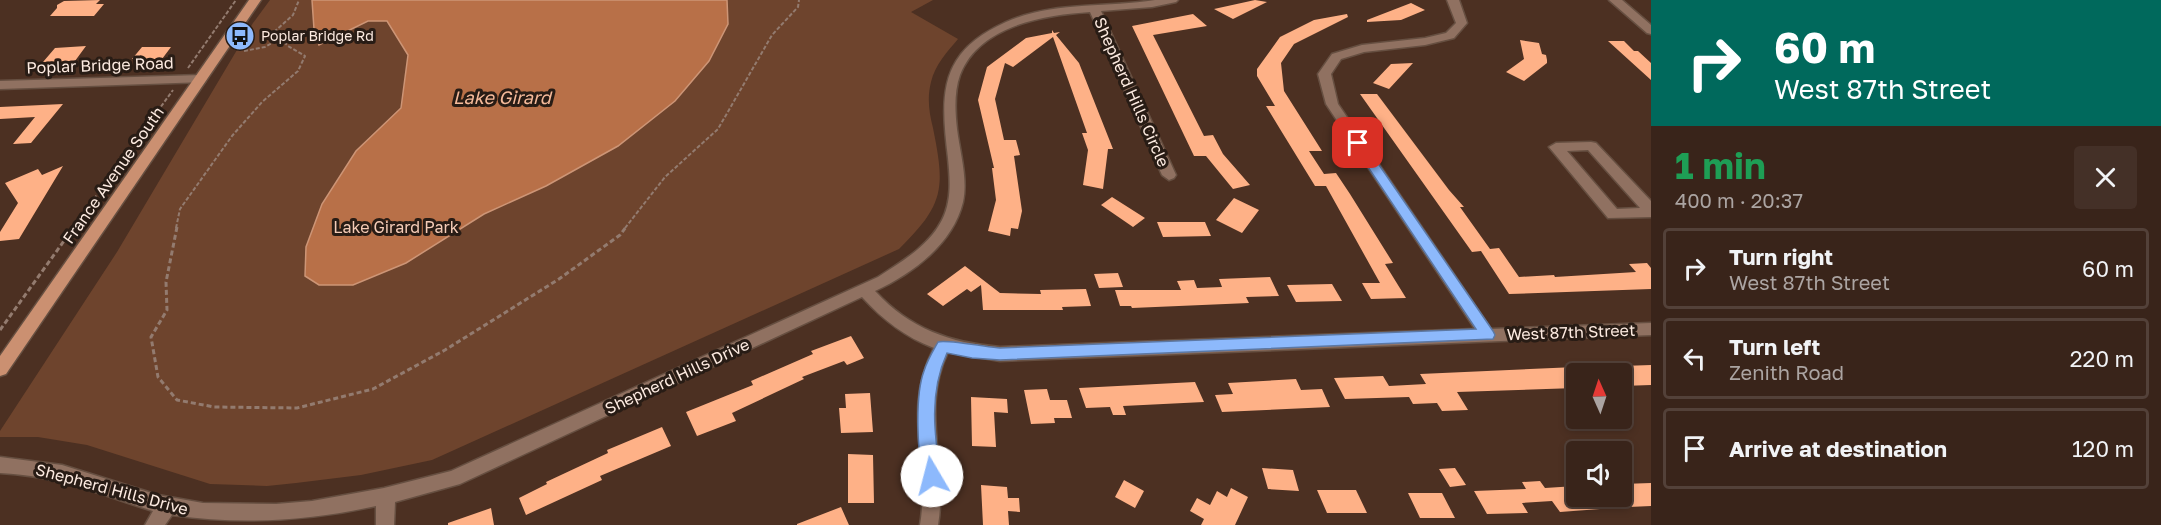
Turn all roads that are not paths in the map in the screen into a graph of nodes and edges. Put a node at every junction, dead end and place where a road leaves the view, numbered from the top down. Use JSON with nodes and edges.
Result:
{"nodes":[{"id":1,"x":255,"y":0,"type":"edge"},
{"id":2,"x":1172,"y":0,"type":"edge"},
{"id":3,"x":1453,"y":0,"type":"edge"},
{"id":4,"x":1615,"y":0,"type":"edge"},
{"id":5,"x":1094,"y":8,"type":"junction"},
{"id":6,"x":1651,"y":31,"type":"edge"},
{"id":7,"x":201,"y":79,"type":"junction"},
{"id":8,"x":0,"y":85,"type":"edge"},
{"id":9,"x":1169,"y":175,"type":"dead end"},
{"id":10,"x":1651,"y":211,"type":"edge"},
{"id":11,"x":864,"y":289,"type":"junction"},
{"id":12,"x":1651,"y":329,"type":"edge"},
{"id":13,"x":1487,"y":335,"type":"junction"},
{"id":14,"x":943,"y":346,"type":"junction"},
{"id":15,"x":0,"y":369,"type":"edge"},
{"id":16,"x":0,"y":465,"type":"edge"},
{"id":17,"x":386,"y":498,"type":"junction"},
{"id":18,"x":168,"y":506,"type":"junction"},
{"id":19,"x":154,"y":525,"type":"edge"},
{"id":20,"x":385,"y":525,"type":"edge"},
{"id":21,"x":929,"y":525,"type":"edge"}],
"edges":[{"from":1,"to":7,"type":"main road","name":"France Avenue South"},
{"from":2,"to":5,"type":"street","name":"Shepherd Hills Drive"},
{"from":3,"to":13,"type":"street"},
{"from":4,"to":6,"type":"street"},
{"from":5,"to":9,"type":"street","name":"Shepherd Hills Circle"},
{"from":5,"to":11,"type":"street","name":"Shepherd Hills Drive"},
{"from":7,"to":8,"type":"street","name":"Poplar Bridge Road"},
{"from":7,"to":15,"type":"main road","name":"France Avenue South"},
{"from":10,"to":10,"type":"street"},
{"from":11,"to":14,"type":"street","name":"West 87th Street"},
{"from":11,"to":17,"type":"street","name":"Shepherd Hills Drive"},
{"from":12,"to":13,"type":"street","name":"West 87th Street"},
{"from":13,"to":14,"type":"street","name":"West 87th Street"},
{"from":14,"to":21,"type":"street"},
{"from":16,"to":18,"type":"street","name":"Shepherd Hills Drive"},
{"from":17,"to":18,"type":"street","name":"Shepherd Hills Drive"},
{"from":17,"to":20,"type":"street"},
{"from":18,"to":19,"type":"street"}]}
